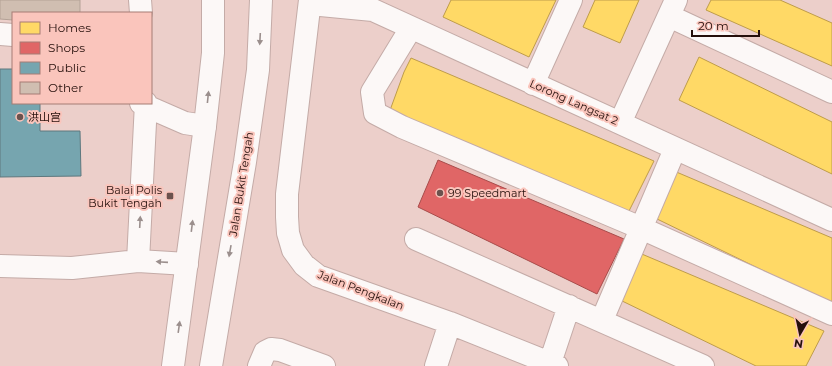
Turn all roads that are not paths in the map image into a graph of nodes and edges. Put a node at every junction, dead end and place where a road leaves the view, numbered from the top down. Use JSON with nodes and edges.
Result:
{"nodes":[{"id":1,"x":140,"y":0,"type":"edge"},
{"id":2,"x":213,"y":0,"type":"edge"},
{"id":3,"x":261,"y":0,"type":"edge"},
{"id":4,"x":571,"y":0,"type":"edge"},
{"id":5,"x":310,"y":2,"type":"edge"},
{"id":6,"x":376,"y":5,"type":"edge"},
{"id":7,"x":673,"y":8,"type":"edge"},
{"id":8,"x":141,"y":12,"type":"edge"},
{"id":9,"x":412,"y":28,"type":"junction"},
{"id":10,"x":0,"y":34,"type":"edge"},
{"id":11,"x":12,"y":35,"type":"edge"},
{"id":12,"x":533,"y":84,"type":"junction"},
{"id":13,"x":832,"y":92,"type":"edge"},
{"id":14,"x":144,"y":104,"type":"edge"},
{"id":15,"x":620,"y":123,"type":"junction"},
{"id":16,"x":205,"y":126,"type":"junction"},
{"id":17,"x":675,"y":149,"type":"junction"},
{"id":18,"x":832,"y":220,"type":"edge"},
{"id":19,"x":642,"y":228,"type":"junction"},
{"id":20,"x":416,"y":239,"type":"dead end"},
{"id":21,"x":138,"y":261,"type":"junction"},
{"id":22,"x":187,"y":264,"type":"junction"},
{"id":23,"x":0,"y":266,"type":"edge"},
{"id":24,"x":569,"y":306,"type":"junction"},
{"id":25,"x":832,"y":314,"type":"edge"},
{"id":26,"x":602,"y":320,"type":"junction"},
{"id":27,"x":450,"y":323,"type":"junction"},
{"id":28,"x":554,"y":365,"type":"edge"},
{"id":29,"x":174,"y":366,"type":"edge"},
{"id":30,"x":211,"y":366,"type":"edge"},
{"id":31,"x":259,"y":366,"type":"edge"},
{"id":32,"x":324,"y":366,"type":"edge"},
{"id":33,"x":436,"y":366,"type":"edge"},
{"id":34,"x":703,"y":366,"type":"edge"}],
"edges":[{"from":1,"to":8,"type":"main road"},
{"from":16,"to":2,"type":"main road","one_way":true},
{"from":3,"to":30,"type":"main road","name":"Jalan Bukit Tengah","one_way":true},
{"from":4,"to":12,"type":"main road"},
{"from":5,"to":6,"type":"main road","name":"Lorong Langsat 2"},
{"from":5,"to":27,"type":"main road","name":"Jalan Pengkalan"},
{"from":6,"to":9,"type":"main road","name":"Lorong Langsat 2"},
{"from":7,"to":13,"type":"main road"},
{"from":7,"to":15,"type":"main road"},
{"from":9,"to":12,"type":"main road","name":"Lorong Langsat 2"},
{"from":9,"to":19,"type":"main road"},
{"from":10,"to":11,"type":"main road"},
{"from":12,"to":15,"type":"main road","name":"Lorong Langsat 2"},
{"from":14,"to":16,"type":"main road"},
{"from":21,"to":14,"type":"main road","one_way":true},
{"from":15,"to":17,"type":"main road","name":"Lorong Langsat 2"},
{"from":22,"to":16,"type":"main road","one_way":true},
{"from":17,"to":18,"type":"main road","name":"Lorong Langsat 2"},
{"from":17,"to":19,"type":"main road"},
{"from":19,"to":25,"type":"main road"},
{"from":19,"to":26,"type":"main road"},
{"from":20,"to":24,"type":"main road"},
{"from":22,"to":21,"type":"main road","one_way":true},
{"from":21,"to":23,"type":"main road"},
{"from":29,"to":22,"type":"main road","one_way":true},
{"from":24,"to":26,"type":"main road"},
{"from":24,"to":28,"type":"main road"},
{"from":26,"to":34,"type":"main road"},
{"from":27,"to":28,"type":"main road","name":"Jalan Pengkalan"},
{"from":27,"to":33,"type":"main road"},
{"from":31,"to":32,"type":"main road"}]}
